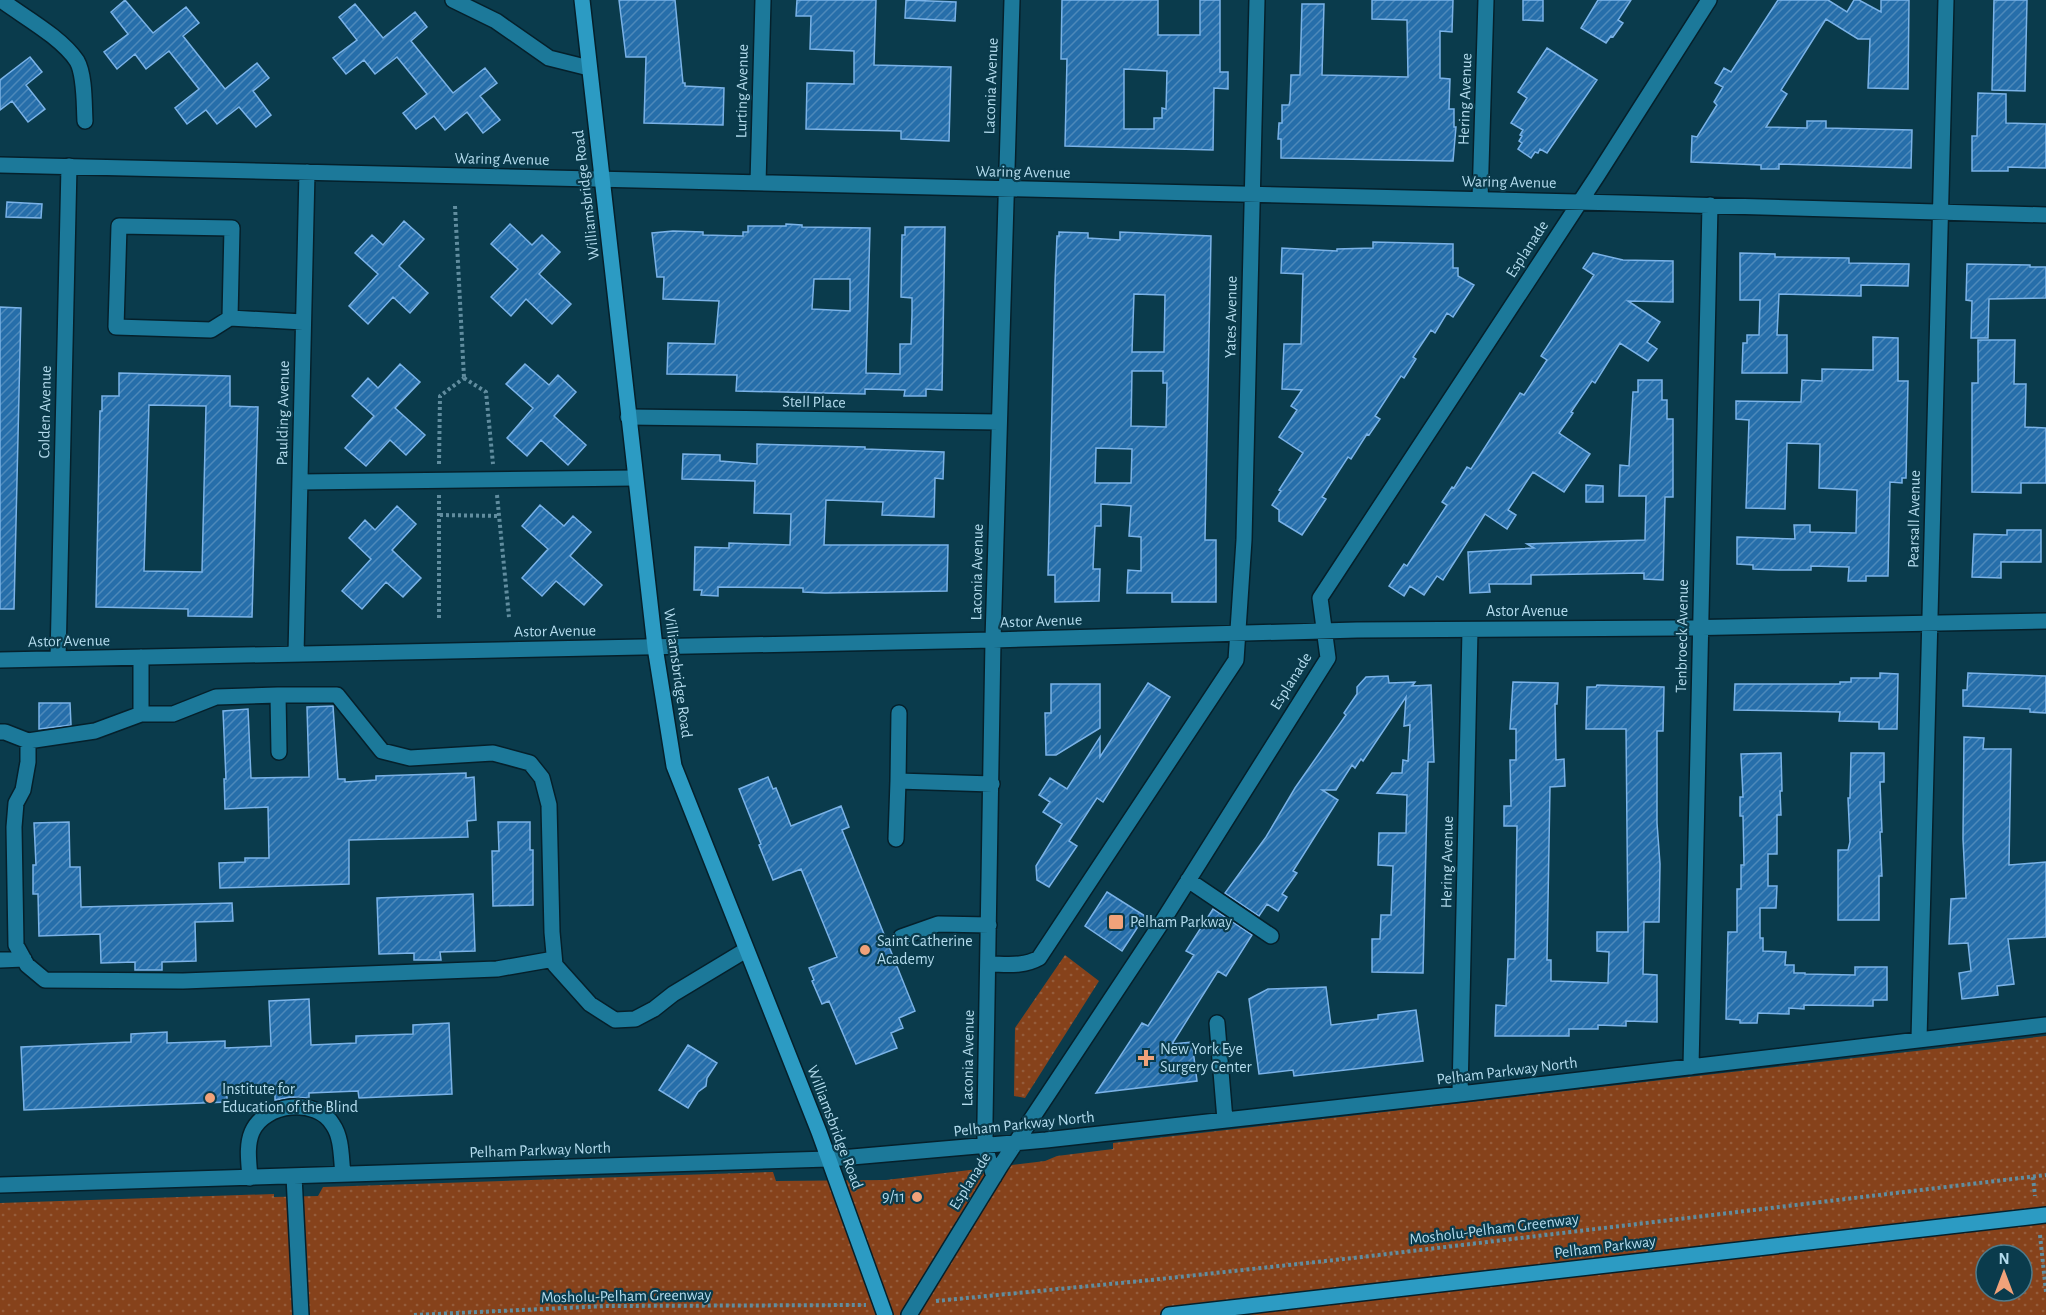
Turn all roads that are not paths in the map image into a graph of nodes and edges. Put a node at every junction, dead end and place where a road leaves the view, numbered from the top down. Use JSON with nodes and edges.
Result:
{"nodes":[{"id":1,"x":1,"y":0,"type":"edge"},
{"id":2,"x":453,"y":0,"type":"edge"},
{"id":3,"x":582,"y":0,"type":"edge"},
{"id":4,"x":763,"y":0,"type":"edge"},
{"id":5,"x":1012,"y":0,"type":"edge"},
{"id":6,"x":1257,"y":0,"type":"edge"},
{"id":7,"x":1486,"y":0,"type":"edge"},
{"id":8,"x":1709,"y":0,"type":"edge"},
{"id":9,"x":1946,"y":0,"type":"edge"},
{"id":10,"x":589,"y":68,"type":"junction"},
{"id":11,"x":85,"y":121,"type":"dead end"},
{"id":12,"x":0,"y":165,"type":"edge"},
{"id":13,"x":69,"y":166,"type":"junction"},
{"id":14,"x":307,"y":172,"type":"junction"},
{"id":15,"x":603,"y":180,"type":"junction"},
{"id":16,"x":758,"y":183,"type":"junction"},
{"id":17,"x":1005,"y":189,"type":"junction"},
{"id":18,"x":1252,"y":195,"type":"junction"},
{"id":19,"x":1480,"y":200,"type":"junction"},
{"id":20,"x":1579,"y":202,"type":"junction"},
{"id":21,"x":1710,"y":205,"type":"junction"},
{"id":22,"x":1940,"y":212,"type":"junction"},
{"id":23,"x":2046,"y":215,"type":"edge"},
{"id":24,"x":230,"y":318,"type":"junction"},
{"id":25,"x":303,"y":322,"type":"junction"},
{"id":26,"x":628,"y":417,"type":"junction"},
{"id":27,"x":999,"y":422,"type":"junction"},
{"id":28,"x":635,"y":478,"type":"junction"},
{"id":29,"x":300,"y":482,"type":"junction"},
{"id":30,"x":2046,"y":621,"type":"edge"},
{"id":31,"x":1930,"y":623,"type":"junction"},
{"id":32,"x":1700,"y":628,"type":"junction"},
{"id":33,"x":1470,"y":630,"type":"junction"},
{"id":34,"x":1324,"y":632,"type":"junction"},
{"id":35,"x":1238,"y":634,"type":"junction"},
{"id":36,"x":993,"y":640,"type":"junction"},
{"id":37,"x":655,"y":647,"type":"junction"},
{"id":38,"x":296,"y":654,"type":"junction"},
{"id":39,"x":141,"y":657,"type":"junction"},
{"id":40,"x":57,"y":659,"type":"junction"},
{"id":41,"x":0,"y":660,"type":"edge"},
{"id":42,"x":278,"y":695,"type":"junction"},
{"id":43,"x":899,"y":713,"type":"dead end"},
{"id":44,"x":141,"y":714,"type":"junction"},
{"id":45,"x":0,"y":732,"type":"edge"},
{"id":46,"x":28,"y":741,"type":"junction"},
{"id":47,"x":279,"y":752,"type":"dead end"},
{"id":48,"x":898,"y":781,"type":"junction"},
{"id":49,"x":992,"y":784,"type":"junction"},
{"id":50,"x":896,"y":839,"type":"dead end"},
{"id":51,"x":1188,"y":880,"type":"junction"},
{"id":52,"x":989,"y":925,"type":"junction"},
{"id":53,"x":1271,"y":936,"type":"dead end"},
{"id":54,"x":901,"y":937,"type":"dead end"},
{"id":55,"x":746,"y":950,"type":"junction"},
{"id":56,"x":24,"y":959,"type":"junction"},
{"id":57,"x":554,"y":959,"type":"junction"},
{"id":58,"x":0,"y":960,"type":"edge"},
{"id":59,"x":988,"y":964,"type":"junction"},
{"id":60,"x":1217,"y":1023,"type":"dead end"},
{"id":61,"x":2046,"y":1025,"type":"edge"},
{"id":62,"x":1920,"y":1039,"type":"junction"},
{"id":63,"x":1691,"y":1067,"type":"junction"},
{"id":64,"x":1460,"y":1094,"type":"junction"},
{"id":65,"x":1225,"y":1120,"type":"junction"},
{"id":66,"x":1016,"y":1143,"type":"junction"},
{"id":67,"x":985,"y":1146,"type":"junction"},
{"id":68,"x":829,"y":1159,"type":"junction"},
{"id":69,"x":343,"y":1174,"type":"junction"},
{"id":70,"x":294,"y":1176,"type":"junction"},
{"id":71,"x":994,"y":1177,"type":"junction"},
{"id":72,"x":250,"y":1178,"type":"junction"},
{"id":73,"x":0,"y":1185,"type":"edge"},
{"id":74,"x":2046,"y":1215,"type":"edge"},
{"id":75,"x":302,"y":1315,"type":"edge"},
{"id":76,"x":885,"y":1315,"type":"edge"},
{"id":77,"x":909,"y":1315,"type":"edge"},
{"id":78,"x":1169,"y":1315,"type":"edge"}],
"edges":[{"from":1,"to":11,"type":"street"},
{"from":2,"to":10,"type":"street"},
{"from":3,"to":10,"type":"main road","name":"Williamsbridge Road"},
{"from":4,"to":16,"type":"street","name":"Lurting Avenue"},
{"from":5,"to":17,"type":"street","name":"Laconia Avenue"},
{"from":6,"to":18,"type":"street","name":"Yates Avenue"},
{"from":7,"to":19,"type":"street","name":"Hering Avenue"},
{"from":8,"to":20,"type":"street","name":"Esplanade"},
{"from":9,"to":22,"type":"street","name":"Pearsall Avenue"},
{"from":10,"to":15,"type":"main road","name":"Williamsbridge Road"},
{"from":12,"to":13,"type":"street","name":"Waring Avenue"},
{"from":13,"to":14,"type":"street","name":"Waring Avenue"},
{"from":13,"to":40,"type":"street","name":"Colden Avenue"},
{"from":14,"to":15,"type":"street","name":"Waring Avenue"},
{"from":14,"to":25,"type":"street","name":"Paulding Avenue"},
{"from":15,"to":16,"type":"street","name":"Waring Avenue"},
{"from":15,"to":26,"type":"main road","name":"Williamsbridge Road"},
{"from":16,"to":17,"type":"street","name":"Waring Avenue"},
{"from":17,"to":18,"type":"street","name":"Waring Avenue"},
{"from":17,"to":27,"type":"street","name":"Laconia Avenue"},
{"from":18,"to":19,"type":"street","name":"Waring Avenue"},
{"from":18,"to":35,"type":"street","name":"Yates Avenue"},
{"from":19,"to":20,"type":"street","name":"Waring Avenue"},
{"from":20,"to":21,"type":"street","name":"Waring Avenue"},
{"from":20,"to":34,"type":"street","name":"Esplanade"},
{"from":21,"to":22,"type":"street","name":"Waring Avenue"},
{"from":21,"to":32,"type":"street","name":"Tenbroeck Avenue"},
{"from":22,"to":23,"type":"street","name":"Waring Avenue"},
{"from":22,"to":31,"type":"street","name":"Pearsall Avenue"},
{"from":24,"to":24,"type":"street"},
{"from":24,"to":25,"type":"street"},
{"from":25,"to":29,"type":"street","name":"Paulding Avenue"},
{"from":26,"to":27,"type":"street","name":"Stell Place"},
{"from":26,"to":28,"type":"main road","name":"Williamsbridge Road"},
{"from":27,"to":36,"type":"street","name":"Laconia Avenue"},
{"from":28,"to":29,"type":"street"},
{"from":28,"to":37,"type":"main road","name":"Williamsbridge Road"},
{"from":29,"to":38,"type":"street","name":"Paulding Avenue"},
{"from":30,"to":31,"type":"street","name":"Astor Avenue"},
{"from":31,"to":32,"type":"street","name":"Astor Avenue"},
{"from":31,"to":62,"type":"street","name":"Pearsall Avenue"},
{"from":32,"to":33,"type":"street","name":"Astor Avenue"},
{"from":32,"to":63,"type":"street","name":"Tenbroeck Avenue"},
{"from":33,"to":34,"type":"street","name":"Astor Avenue"},
{"from":33,"to":64,"type":"street","name":"Hering Avenue"},
{"from":34,"to":35,"type":"street","name":"Astor Avenue"},
{"from":34,"to":51,"type":"street","name":"Esplanade"},
{"from":35,"to":36,"type":"street","name":"Astor Avenue"},
{"from":35,"to":59,"type":"street"},
{"from":36,"to":37,"type":"street","name":"Astor Avenue"},
{"from":36,"to":49,"type":"street","name":"Laconia Avenue"},
{"from":37,"to":38,"type":"street","name":"Astor Avenue"},
{"from":37,"to":55,"type":"main road","name":"Williamsbridge Road"},
{"from":38,"to":39,"type":"street","name":"Astor Avenue"},
{"from":39,"to":40,"type":"street","name":"Astor Avenue"},
{"from":39,"to":44,"type":"street"},
{"from":40,"to":41,"type":"street","name":"Astor Avenue"},
{"from":42,"to":44,"type":"street"},
{"from":42,"to":47,"type":"street"},
{"from":42,"to":57,"type":"street"},
{"from":43,"to":48,"type":"street"},
{"from":44,"to":46,"type":"street"},
{"from":45,"to":46,"type":"street"},
{"from":46,"to":56,"type":"street"},
{"from":48,"to":49,"type":"street"},
{"from":48,"to":50,"type":"street"},
{"from":49,"to":52,"type":"street","name":"Laconia Avenue"},
{"from":51,"to":53,"type":"street"},
{"from":51,"to":66,"type":"street","name":"Esplanade"},
{"from":52,"to":54,"type":"street"},
{"from":52,"to":59,"type":"street","name":"Laconia Avenue"},
{"from":55,"to":57,"type":"street"},
{"from":55,"to":68,"type":"main road","name":"Williamsbridge Road"},
{"from":56,"to":57,"type":"street"},
{"from":56,"to":58,"type":"street"},
{"from":59,"to":67,"type":"street","name":"Laconia Avenue"},
{"from":60,"to":65,"type":"street"},
{"from":61,"to":62,"type":"street","name":"Pelham Parkway North"},
{"from":62,"to":63,"type":"street","name":"Pelham Parkway North"},
{"from":63,"to":64,"type":"street","name":"Pelham Parkway North"},
{"from":64,"to":65,"type":"street","name":"Pelham Parkway North"},
{"from":65,"to":66,"type":"street","name":"Pelham Parkway North"},
{"from":66,"to":67,"type":"street","name":"Pelham Parkway North"},
{"from":66,"to":71,"type":"street","name":"Esplanade"},
{"from":67,"to":68,"type":"street","name":"Pelham Parkway North"},
{"from":67,"to":71,"type":"street","name":"Laconia Avenue"},
{"from":68,"to":69,"type":"street","name":"Pelham Parkway North"},
{"from":68,"to":76,"type":"main road","name":"Williamsbridge Road"},
{"from":69,"to":70,"type":"street","name":"Pelham Parkway North"},
{"from":69,"to":72,"type":"street"},
{"from":70,"to":72,"type":"street","name":"Pelham Parkway North"},
{"from":70,"to":75,"type":"street"},
{"from":71,"to":77,"type":"street","name":"Esplanade"},
{"from":72,"to":73,"type":"street","name":"Pelham Parkway North"},
{"from":74,"to":78,"type":"main road","name":"Pelham Parkway"}]}
